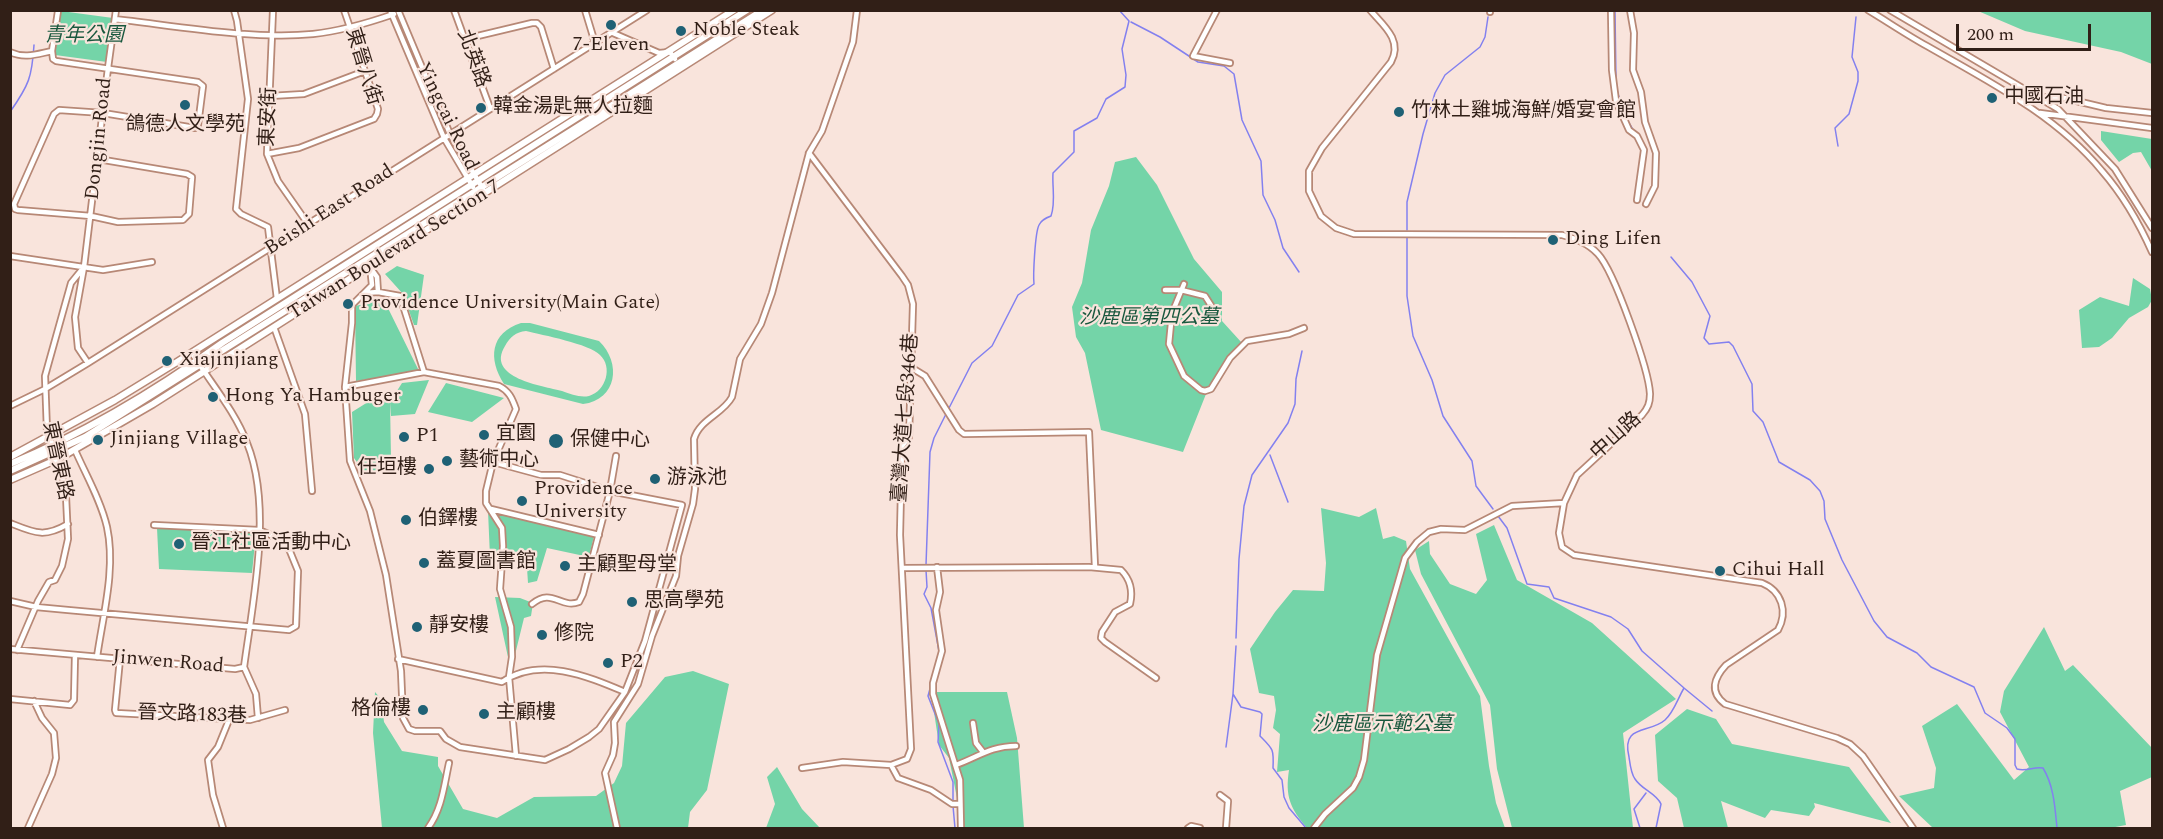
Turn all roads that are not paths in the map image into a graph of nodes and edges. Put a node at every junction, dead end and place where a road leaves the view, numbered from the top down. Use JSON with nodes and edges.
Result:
{"nodes":[{"id":1,"x":116,"y":10,"type":"edge"},
{"id":2,"x":234,"y":10,"type":"edge"},
{"id":3,"x":273,"y":10,"type":"edge"},
{"id":4,"x":344,"y":10,"type":"edge"},
{"id":5,"x":454,"y":10,"type":"edge"},
{"id":6,"x":585,"y":10,"type":"edge"},
{"id":7,"x":647,"y":10,"type":"edge"},
{"id":8,"x":734,"y":10,"type":"edge"},
{"id":9,"x":747,"y":10,"type":"edge"},
{"id":10,"x":763,"y":10,"type":"edge"},
{"id":11,"x":772,"y":10,"type":"edge"},
{"id":12,"x":856,"y":10,"type":"edge"},
{"id":13,"x":1217,"y":10,"type":"edge"},
{"id":14,"x":1370,"y":10,"type":"edge"},
{"id":15,"x":1611,"y":10,"type":"edge"},
{"id":16,"x":1630,"y":10,"type":"edge"},
{"id":17,"x":1868,"y":10,"type":"edge"},
{"id":18,"x":1890,"y":10,"type":"edge"},
{"id":19,"x":57,"y":11,"type":"edge"},
{"id":20,"x":398,"y":12,"type":"edge"},
{"id":21,"x":391,"y":13,"type":"edge"},
{"id":22,"x":115,"y":19,"type":"junction"},
{"id":23,"x":350,"y":27,"type":"junction"},
{"id":24,"x":238,"y":33,"type":"junction"},
{"id":25,"x":613,"y":33,"type":"junction"},
{"id":26,"x":273,"y":34,"type":"junction"},
{"id":27,"x":465,"y":39,"type":"junction"},
{"id":28,"x":596,"y":44,"type":"junction"},
{"id":29,"x":52,"y":51,"type":"junction"},
{"id":30,"x":10,"y":52,"type":"edge"},
{"id":31,"x":672,"y":55,"type":"junction"},
{"id":32,"x":1230,"y":63,"type":"dead end"},
{"id":33,"x":680,"y":67,"type":"junction"},
{"id":34,"x":108,"y":68,"type":"junction"},
{"id":35,"x":554,"y":69,"type":"junction"},
{"id":36,"x":365,"y":71,"type":"junction"},
{"id":37,"x":270,"y":96,"type":"junction"},
{"id":38,"x":2039,"y":97,"type":"junction"},
{"id":39,"x":490,"y":108,"type":"junction"},
{"id":40,"x":103,"y":113,"type":"junction"},
{"id":41,"x":2037,"y":113,"type":"junction"},
{"id":42,"x":2152,"y":113,"type":"edge"},
{"id":43,"x":2066,"y":115,"type":"junction"},
{"id":44,"x":2152,"y":128,"type":"edge"},
{"id":45,"x":450,"y":134,"type":"junction"},
{"id":46,"x":444,"y":138,"type":"junction"},
{"id":47,"x":809,"y":153,"type":"junction"},
{"id":48,"x":267,"y":154,"type":"junction"},
{"id":49,"x":98,"y":159,"type":"junction"},
{"id":50,"x":476,"y":178,"type":"junction"},
{"id":51,"x":469,"y":183,"type":"junction"},
{"id":52,"x":483,"y":192,"type":"junction"},
{"id":53,"x":473,"y":194,"type":"junction"},
{"id":54,"x":1637,"y":200,"type":"dead end"},
{"id":55,"x":1646,"y":204,"type":"dead end"},
{"id":56,"x":91,"y":216,"type":"junction"},
{"id":57,"x":308,"y":224,"type":"junction"},
{"id":58,"x":2152,"y":228,"type":"edge"},
{"id":59,"x":358,"y":247,"type":"junction"},
{"id":60,"x":271,"y":248,"type":"junction"},
{"id":61,"x":2152,"y":252,"type":"edge"},
{"id":62,"x":10,"y":256,"type":"edge"},
{"id":63,"x":366,"y":260,"type":"junction"},
{"id":64,"x":152,"y":262,"type":"dead end"},
{"id":65,"x":84,"y":267,"type":"junction"},
{"id":66,"x":1184,"y":284,"type":"dead end"},
{"id":67,"x":1165,"y":290,"type":"dead end"},
{"id":68,"x":1181,"y":290,"type":"junction"},
{"id":69,"x":378,"y":292,"type":"junction"},
{"id":70,"x":365,"y":293,"type":"junction"},
{"id":71,"x":277,"y":299,"type":"junction"},
{"id":72,"x":1212,"y":307,"type":"dead end"},
{"id":73,"x":274,"y":327,"type":"junction"},
{"id":74,"x":1304,"y":327,"type":"dead end"},
{"id":75,"x":192,"y":353,"type":"junction"},
{"id":76,"x":88,"y":363,"type":"junction"},
{"id":77,"x":200,"y":366,"type":"junction"},
{"id":78,"x":912,"y":368,"type":"junction"},
{"id":79,"x":424,"y":372,"type":"junction"},
{"id":80,"x":345,"y":387,"type":"junction"},
{"id":81,"x":45,"y":389,"type":"junction"},
{"id":82,"x":10,"y":406,"type":"edge"},
{"id":83,"x":48,"y":437,"type":"junction"},
{"id":84,"x":54,"y":449,"type":"junction"},
{"id":85,"x":75,"y":450,"type":"junction"},
{"id":86,"x":616,"y":456,"type":"dead end"},
{"id":87,"x":10,"y":457,"type":"edge"},
{"id":88,"x":58,"y":459,"type":"junction"},
{"id":89,"x":493,"y":462,"type":"junction"},
{"id":90,"x":10,"y":464,"type":"edge"},
{"id":91,"x":10,"y":471,"type":"edge"},
{"id":92,"x":10,"y":480,"type":"edge"},
{"id":93,"x":312,"y":491,"type":"dead end"},
{"id":94,"x":610,"y":491,"type":"junction"},
{"id":95,"x":1564,"y":503,"type":"junction"},
{"id":96,"x":491,"y":509,"type":"junction"},
{"id":97,"x":10,"y":523,"type":"edge"},
{"id":98,"x":68,"y":524,"type":"junction"},
{"id":99,"x":154,"y":525,"type":"dead end"},
{"id":100,"x":259,"y":530,"type":"junction"},
{"id":101,"x":599,"y":535,"type":"junction"},
{"id":102,"x":937,"y":567,"type":"junction"},
{"id":103,"x":1095,"y":567,"type":"junction"},
{"id":104,"x":903,"y":568,"type":"junction"},
{"id":105,"x":10,"y":601,"type":"edge"},
{"id":106,"x":532,"y":604,"type":"dead end"},
{"id":107,"x":36,"y":607,"type":"junction"},
{"id":108,"x":103,"y":613,"type":"junction"},
{"id":109,"x":249,"y":626,"type":"junction"},
{"id":110,"x":10,"y":649,"type":"edge"},
{"id":111,"x":17,"y":650,"type":"junction"},
{"id":112,"x":75,"y":655,"type":"junction"},
{"id":113,"x":97,"y":657,"type":"junction"},
{"id":114,"x":120,"y":659,"type":"junction"},
{"id":115,"x":398,"y":659,"type":"junction"},
{"id":116,"x":244,"y":667,"type":"junction"},
{"id":117,"x":509,"y":677,"type":"junction"},
{"id":118,"x":1156,"y":678,"type":"dead end"},
{"id":119,"x":625,"y":692,"type":"junction"},
{"id":120,"x":10,"y":699,"type":"edge"},
{"id":121,"x":34,"y":701,"type":"junction"},
{"id":122,"x":285,"y":710,"type":"dead end"},
{"id":123,"x":258,"y":718,"type":"junction"},
{"id":124,"x":229,"y":720,"type":"junction"},
{"id":125,"x":973,"y":723,"type":"dead end"},
{"id":126,"x":1016,"y":746,"type":"dead end"},
{"id":127,"x":983,"y":752,"type":"junction"},
{"id":128,"x":516,"y":756,"type":"junction"},
{"id":129,"x":449,"y":763,"type":"dead end"},
{"id":130,"x":891,"y":765,"type":"junction"},
{"id":131,"x":956,"y":765,"type":"junction"},
{"id":132,"x":802,"y":768,"type":"dead end"},
{"id":133,"x":1220,"y":795,"type":"dead end"},
{"id":134,"x":960,"y":804,"type":"junction"},
{"id":135,"x":28,"y":828,"type":"edge"},
{"id":136,"x":223,"y":828,"type":"edge"},
{"id":137,"x":428,"y":828,"type":"edge"},
{"id":138,"x":617,"y":828,"type":"edge"},
{"id":139,"x":961,"y":828,"type":"edge"},
{"id":140,"x":1188,"y":828,"type":"edge"},
{"id":141,"x":1200,"y":828,"type":"edge"},
{"id":142,"x":1226,"y":828,"type":"edge"},
{"id":143,"x":1314,"y":828,"type":"edge"},
{"id":144,"x":1913,"y":828,"type":"edge"}],
"edges":[{"from":1,"to":22,"type":"street","name":"Dongjin Road"},
{"from":2,"to":24,"type":"street"},
{"from":3,"to":26,"type":"street","name":"東安街"},
{"from":4,"to":23,"type":"street","name":"東晉八街"},
{"from":5,"to":27,"type":"street","name":"北英路"},
{"from":6,"to":28,"type":"street"},
{"from":7,"to":25,"type":"street","name":"Beishi East Road"},
{"from":8,"to":31,"type":"main road","name":"Taiwan Boulevard Section 7"},
{"from":9,"to":31,"type":"main road","name":"Taiwan Boulevard Section 7"},
{"from":10,"to":33,"type":"main road","name":"Taiwan Boulevard Section 7"},
{"from":11,"to":33,"type":"main road","name":"Taiwan Boulevard Section 7"},
{"from":12,"to":47,"type":"street"},
{"from":13,"to":32,"type":"street"},
{"from":14,"to":95,"type":"street","name":"中山路"},
{"from":15,"to":54,"type":"street"},
{"from":16,"to":55,"type":"street"},
{"from":17,"to":41,"type":"street"},
{"from":18,"to":38,"type":"street"},
{"from":19,"to":29,"type":"street"},
{"from":20,"to":21,"type":"street"},
{"from":20,"to":45,"type":"street","name":"Yingcai Road"},
{"from":21,"to":23,"type":"street"},
{"from":21,"to":46,"type":"street","name":"Yingcai Road"},
{"from":22,"to":24,"type":"street"},
{"from":22,"to":34,"type":"street","name":"Dongjin Road"},
{"from":23,"to":26,"type":"street"},
{"from":23,"to":36,"type":"street","name":"東晉八街"},
{"from":24,"to":26,"type":"street"},
{"from":24,"to":60,"type":"street"},
{"from":25,"to":28,"type":"street","name":"Beishi East Road"},
{"from":25,"to":31,"type":"street"},
{"from":26,"to":37,"type":"street","name":"東安街"},
{"from":27,"to":35,"type":"street"},
{"from":27,"to":39,"type":"street","name":"北英路"},
{"from":28,"to":35,"type":"street","name":"Beishi East Road"},
{"from":29,"to":30,"type":"street"},
{"from":29,"to":34,"type":"street"},
{"from":31,"to":33,"type":"street"},
{"from":31,"to":50,"type":"main road","name":"Taiwan Boulevard Section 7"},
{"from":33,"to":52,"type":"main road","name":"Taiwan Boulevard Section 7"},
{"from":34,"to":40,"type":"street","name":"Dongjin Road"},
{"from":34,"to":40,"type":"street"},
{"from":35,"to":39,"type":"street","name":"Beishi East Road"},
{"from":36,"to":37,"type":"street"},
{"from":36,"to":48,"type":"street","name":"東晉八街"},
{"from":37,"to":48,"type":"street","name":"東安街"},
{"from":38,"to":42,"type":"street"},
{"from":38,"to":43,"type":"street"},
{"from":39,"to":45,"type":"street","name":"Beishi East Road"},
{"from":40,"to":49,"type":"street","name":"Dongjin Road"},
{"from":40,"to":56,"type":"street"},
{"from":41,"to":43,"type":"street"},
{"from":41,"to":61,"type":"street"},
{"from":43,"to":44,"type":"street"},
{"from":43,"to":58,"type":"street"},
{"from":45,"to":46,"type":"street","name":"Beishi East Road"},
{"from":45,"to":50,"type":"street","name":"Yingcai Road"},
{"from":46,"to":51,"type":"street","name":"Yingcai Road"},
{"from":46,"to":57,"type":"street","name":"Beishi East Road"},
{"from":47,"to":78,"type":"street","name":"臺灣大道七段346巷"},
{"from":47,"to":138,"type":"street"},
{"from":48,"to":57,"type":"street","name":"東安街"},
{"from":49,"to":56,"type":"street","name":"Dongjin Road"},
{"from":49,"to":56,"type":"street"},
{"from":50,"to":51,"type":"main road","name":"Taiwan Boulevard Section 7"},
{"from":50,"to":52,"type":"street","name":"Yingcai Road"},
{"from":51,"to":53,"type":"street","name":"Yingcai Road"},
{"from":51,"to":59,"type":"main road","name":"Taiwan Boulevard Section 7"},
{"from":51,"to":63,"type":"main road","name":"Taiwan Boulevard Section 7"},
{"from":52,"to":53,"type":"main road"},
{"from":52,"to":63,"type":"main road","name":"Taiwan Boulevard Section 7"},
{"from":53,"to":63,"type":"main road","name":"Taiwan Boulevard Section 7"},
{"from":56,"to":65,"type":"street","name":"Dongjin Road"},
{"from":57,"to":60,"type":"street","name":"Beishi East Road"},
{"from":59,"to":63,"type":"street"},
{"from":59,"to":71,"type":"main road","name":"Taiwan Boulevard Section 7"},
{"from":60,"to":71,"type":"street"},
{"from":60,"to":76,"type":"street","name":"Beishi East Road"},
{"from":62,"to":65,"type":"street"},
{"from":63,"to":69,"type":"street"},
{"from":63,"to":70,"type":"street"},
{"from":63,"to":73,"type":"main road","name":"Taiwan Boulevard Section 7"},
{"from":63,"to":77,"type":"main road","name":"Taiwan Boulevard Section 7"},
{"from":64,"to":65,"type":"street"},
{"from":65,"to":76,"type":"street","name":"Dongjin Road"},
{"from":65,"to":81,"type":"street","name":"東晉東路"},
{"from":66,"to":68,"type":"street"},
{"from":67,"to":68,"type":"street"},
{"from":68,"to":72,"type":"street"},
{"from":68,"to":74,"type":"street"},
{"from":69,"to":70,"type":"street"},
{"from":69,"to":79,"type":"street"},
{"from":70,"to":80,"type":"street"},
{"from":71,"to":75,"type":"main road","name":"Taiwan Boulevard Section 7"},
{"from":73,"to":77,"type":"main road","name":"Taiwan Boulevard Section 7"},
{"from":73,"to":93,"type":"street"},
{"from":75,"to":77,"type":"street","name":"Jinwen Road"},
{"from":75,"to":83,"type":"main road","name":"Taiwan Boulevard Section 7"},
{"from":76,"to":81,"type":"street","name":"Beishi East Road"},
{"from":77,"to":84,"type":"main road","name":"Taiwan Boulevard Section 7"},
{"from":77,"to":85,"type":"main road","name":"Taiwan Boulevard Section 7"},
{"from":77,"to":100,"type":"street","name":"Jinwen Road"},
{"from":78,"to":103,"type":"street"},
{"from":78,"to":104,"type":"street","name":"臺灣大道七段346巷"},
{"from":79,"to":80,"type":"street"},
{"from":79,"to":89,"type":"street"},
{"from":80,"to":115,"type":"street"},
{"from":81,"to":82,"type":"street","name":"Beishi East Road"},
{"from":81,"to":83,"type":"street","name":"東晉東路"},
{"from":83,"to":84,"type":"street","name":"東晉東路"},
{"from":83,"to":87,"type":"main road","name":"Taiwan Boulevard Section 7"},
{"from":84,"to":88,"type":"street","name":"東晉東路"},
{"from":84,"to":90,"type":"main road","name":"Taiwan Boulevard Section 7"},
{"from":84,"to":91,"type":"main road","name":"Taiwan Boulevard Section 7"},
{"from":85,"to":88,"type":"main road","name":"Taiwan Boulevard Section 7"},
{"from":85,"to":108,"type":"street"},
{"from":86,"to":94,"type":"street"},
{"from":88,"to":92,"type":"main road","name":"Taiwan Boulevard Section 7"},
{"from":88,"to":98,"type":"street","name":"東晉東路"},
{"from":89,"to":94,"type":"street"},
{"from":89,"to":96,"type":"street"},
{"from":94,"to":101,"type":"street"},
{"from":94,"to":119,"type":"street"},
{"from":95,"to":143,"type":"street"},
{"from":95,"to":144,"type":"street","name":"中山路"},
{"from":96,"to":101,"type":"street"},
{"from":96,"to":117,"type":"street"},
{"from":97,"to":98,"type":"street"},
{"from":98,"to":107,"type":"street","name":"東晉東路"},
{"from":99,"to":100,"type":"street"},
{"from":100,"to":109,"type":"street","name":"Jinwen Road"},
{"from":100,"to":109,"type":"street"},
{"from":101,"to":106,"type":"street"},
{"from":102,"to":103,"type":"street"},
{"from":102,"to":104,"type":"street"},
{"from":102,"to":131,"type":"street"},
{"from":103,"to":118,"type":"street"},
{"from":104,"to":130,"type":"street","name":"臺灣大道七段346巷"},
{"from":105,"to":107,"type":"street"},
{"from":107,"to":108,"type":"street"},
{"from":107,"to":111,"type":"street","name":"東晉東路"},
{"from":108,"to":109,"type":"street"},
{"from":108,"to":113,"type":"street"},
{"from":109,"to":116,"type":"street","name":"Jinwen Road"},
{"from":110,"to":111,"type":"street","name":"Jinwen Road"},
{"from":111,"to":112,"type":"street","name":"Jinwen Road"},
{"from":112,"to":113,"type":"street","name":"Jinwen Road"},
{"from":112,"to":121,"type":"street"},
{"from":113,"to":114,"type":"street","name":"Jinwen Road"},
{"from":114,"to":116,"type":"street","name":"Jinwen Road"},
{"from":114,"to":124,"type":"street","name":"晉文路183巷"},
{"from":115,"to":117,"type":"street"},
{"from":115,"to":128,"type":"street"},
{"from":116,"to":123,"type":"street"},
{"from":117,"to":119,"type":"street"},
{"from":117,"to":128,"type":"street"},
{"from":119,"to":128,"type":"street"},
{"from":120,"to":121,"type":"street"},
{"from":121,"to":135,"type":"street"},
{"from":122,"to":123,"type":"street","name":"晉文路183巷"},
{"from":123,"to":124,"type":"street","name":"晉文路183巷"},
{"from":124,"to":136,"type":"street"},
{"from":125,"to":127,"type":"street"},
{"from":126,"to":127,"type":"street"},
{"from":127,"to":131,"type":"street"},
{"from":129,"to":137,"type":"street"},
{"from":130,"to":132,"type":"street"},
{"from":130,"to":134,"type":"street"},
{"from":131,"to":134,"type":"street"},
{"from":133,"to":142,"type":"street"},
{"from":134,"to":139,"type":"street"},
{"from":140,"to":141,"type":"street"}]}
